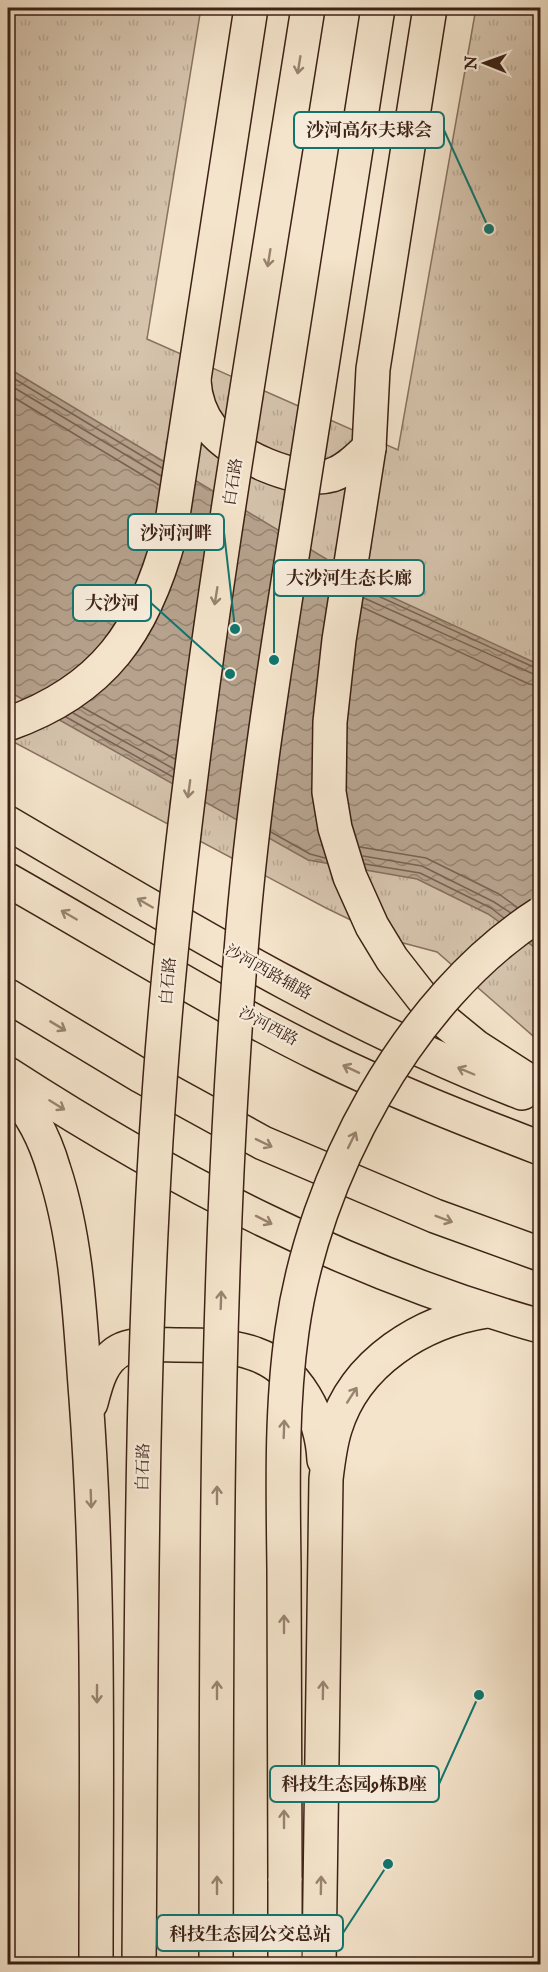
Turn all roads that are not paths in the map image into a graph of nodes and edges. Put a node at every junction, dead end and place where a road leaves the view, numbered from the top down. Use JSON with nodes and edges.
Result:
{"nodes":[{"id":1,"x":251,"y":8,"type":"edge"},
{"id":2,"x":308,"y":8,"type":"edge"},
{"id":3,"x":378,"y":8,"type":"edge"},
{"id":4,"x":430,"y":8,"type":"edge"},
{"id":5,"x":193,"y":370,"type":"junction"},
{"id":6,"x":369,"y":448,"type":"junction"},
{"id":7,"x":8,"y":724,"type":"edge"},
{"id":8,"x":8,"y":823,"type":"edge"},
{"id":9,"x":8,"y":880,"type":"edge"},
{"id":10,"x":540,"y":914,"type":"edge"},
{"id":11,"x":8,"y":996,"type":"edge"},
{"id":12,"x":8,"y":1074,"type":"edge"},
{"id":13,"x":8,"y":1088,"type":"edge"},
{"id":14,"x":540,"y":1088,"type":"edge"},
{"id":15,"x":540,"y":1100,"type":"edge"},
{"id":16,"x":540,"y":1148,"type":"edge"},
{"id":17,"x":540,"y":1254,"type":"edge"},
{"id":18,"x":487,"y":1311,"type":"junction"},
{"id":19,"x":540,"y":1326,"type":"edge"},
{"id":20,"x":89,"y":1440,"type":"junction"},
{"id":21,"x":326,"y":1479,"type":"junction"},
{"id":22,"x":96,"y":1965,"type":"edge"},
{"id":23,"x":138,"y":1965,"type":"edge"},
{"id":24,"x":216,"y":1965,"type":"edge"},
{"id":25,"x":285,"y":1965,"type":"edge"},
{"id":26,"x":319,"y":1965,"type":"edge"}],
"edges":[{"from":1,"to":5,"type":"main road"},
{"from":2,"to":23,"type":"main road","name":"白石路","one_way":true,"bridge":true},
{"from":24,"to":3,"type":"main road","one_way":true,"bridge":true},
{"from":4,"to":6,"type":"main road"},
{"from":5,"to":6,"type":"main road"},
{"from":5,"to":7,"type":"main road"},
{"from":6,"to":14,"type":"main road"},
{"from":15,"to":8,"type":"main road","name":"沙河西路辅路","one_way":true},
{"from":16,"to":9,"type":"main road","name":"沙河西路","one_way":true},
{"from":25,"to":10,"type":"main road","one_way":true,"bridge":true},
{"from":11,"to":17,"type":"main road","one_way":true},
{"from":12,"to":18,"type":"main road","one_way":true},
{"from":13,"to":20,"type":"main road"},
{"from":18,"to":19,"type":"main road"},
{"from":21,"to":18,"type":"main road","one_way":true},
{"from":20,"to":21,"type":"main road"},
{"from":20,"to":22,"type":"main road","one_way":true},
{"from":26,"to":21,"type":"main road","one_way":true}]}
